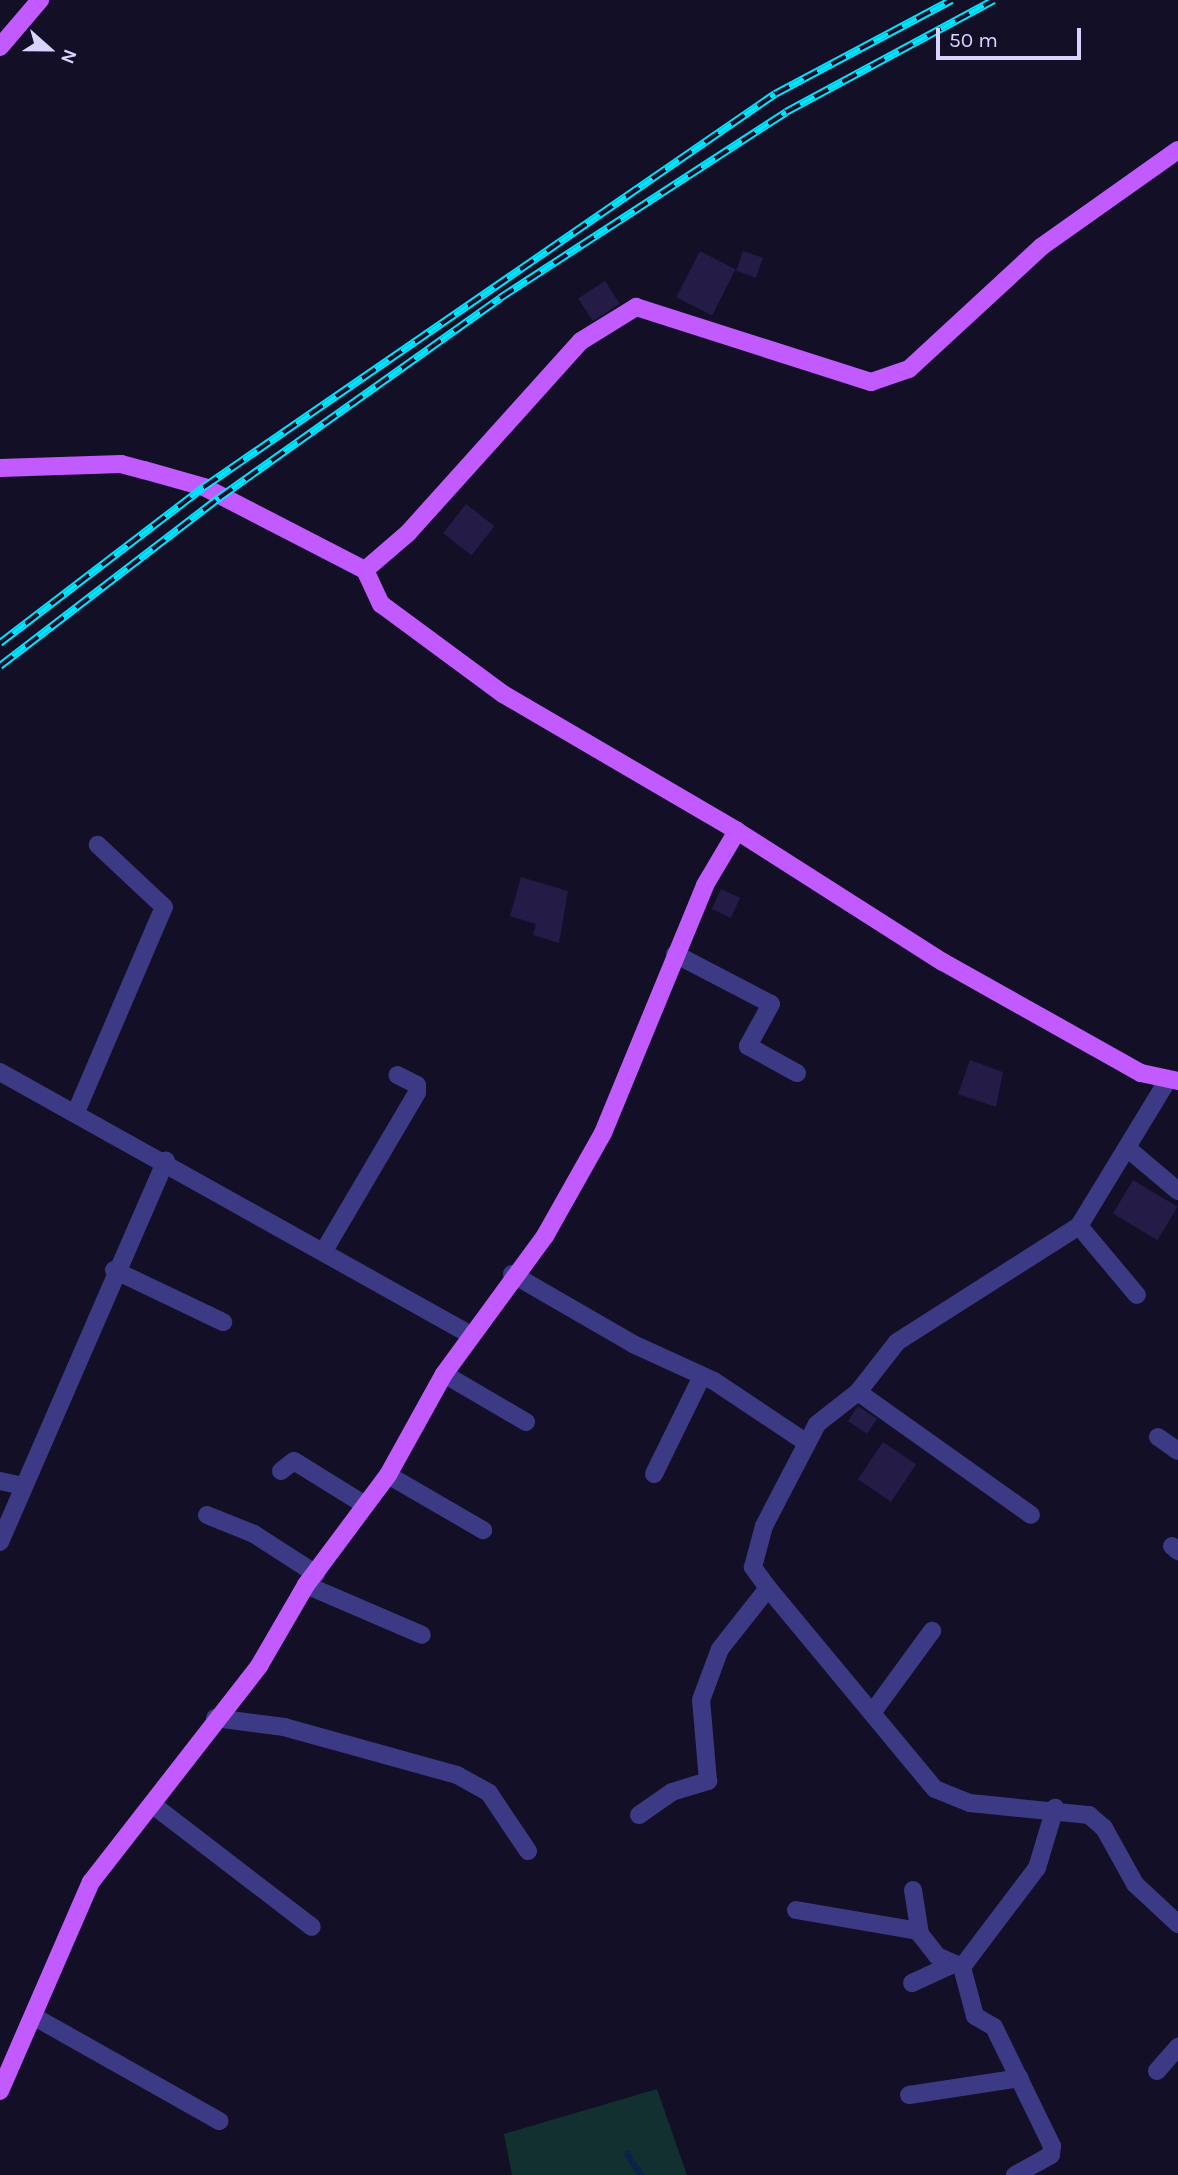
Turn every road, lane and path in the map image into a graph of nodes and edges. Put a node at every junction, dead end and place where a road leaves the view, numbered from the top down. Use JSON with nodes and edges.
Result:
{"nodes":[{"id":1,"x":40,"y":0,"type":"edge"},
{"id":2,"x":0,"y":47,"type":"edge"},
{"id":3,"x":1178,"y":150,"type":"edge"},
{"id":4,"x":0,"y":468,"type":"edge"},
{"id":5,"x":365,"y":570,"type":"junction"},
{"id":6,"x":737,"y":831,"type":"junction"},
{"id":7,"x":98,"y":845,"type":"dead end"},
{"id":8,"x":675,"y":954,"type":"junction"},
{"id":9,"x":0,"y":1072,"type":"edge"},
{"id":10,"x":797,"y":1073,"type":"dead end"},
{"id":11,"x":397,"y":1075,"type":"dead end"},
{"id":12,"x":1172,"y":1082,"type":"edge"},
{"id":13,"x":76,"y":1112,"type":"junction"},
{"id":14,"x":1127,"y":1148,"type":"junction"},
{"id":15,"x":166,"y":1161,"type":"junction"},
{"id":16,"x":1178,"y":1191,"type":"edge"},
{"id":17,"x":1079,"y":1226,"type":"junction"},
{"id":18,"x":325,"y":1249,"type":"junction"},
{"id":19,"x":114,"y":1270,"type":"junction"},
{"id":20,"x":512,"y":1274,"type":"junction"},
{"id":21,"x":1137,"y":1295,"type":"dead end"},
{"id":22,"x":223,"y":1322,"type":"dead end"},
{"id":23,"x":471,"y":1335,"type":"junction"},
{"id":24,"x":444,"y":1374,"type":"junction"},
{"id":25,"x":702,"y":1376,"type":"junction"},
{"id":26,"x":858,"y":1392,"type":"junction"},
{"id":27,"x":526,"y":1422,"type":"dead end"},
{"id":28,"x":1158,"y":1437,"type":"dead end"},
{"id":29,"x":807,"y":1443,"type":"junction"},
{"id":30,"x":1178,"y":1451,"type":"edge"},
{"id":31,"x":281,"y":1471,"type":"dead end"},
{"id":32,"x":654,"y":1474,"type":"dead end"},
{"id":33,"x":388,"y":1475,"type":"junction"},
{"id":34,"x":0,"y":1481,"type":"edge"},
{"id":35,"x":23,"y":1486,"type":"junction"},
{"id":36,"x":365,"y":1505,"type":"junction"},
{"id":37,"x":207,"y":1515,"type":"dead end"},
{"id":38,"x":1031,"y":1515,"type":"dead end"},
{"id":39,"x":483,"y":1530,"type":"dead end"},
{"id":40,"x":0,"y":1542,"type":"edge"},
{"id":41,"x":311,"y":1579,"type":"junction"},
{"id":42,"x":768,"y":1588,"type":"junction"},
{"id":43,"x":932,"y":1631,"type":"dead end"},
{"id":44,"x":422,"y":1635,"type":"dead end"},
{"id":45,"x":872,"y":1713,"type":"junction"},
{"id":46,"x":215,"y":1718,"type":"junction"},
{"id":47,"x":153,"y":1805,"type":"junction"},
{"id":48,"x":1055,"y":1808,"type":"junction"},
{"id":49,"x":639,"y":1815,"type":"dead end"},
{"id":50,"x":528,"y":1851,"type":"dead end"},
{"id":51,"x":913,"y":1890,"type":"dead end"},
{"id":52,"x":796,"y":1910,"type":"dead end"},
{"id":53,"x":1178,"y":1924,"type":"edge"},
{"id":54,"x":312,"y":1927,"type":"dead end"},
{"id":55,"x":919,"y":1931,"type":"junction"},
{"id":56,"x":957,"y":1966,"type":"junction"},
{"id":57,"x":912,"y":1983,"type":"dead end"},
{"id":58,"x":33,"y":2016,"type":"junction"},
{"id":59,"x":1178,"y":2047,"type":"edge"},
{"id":60,"x":1157,"y":2071,"type":"dead end"},
{"id":61,"x":1020,"y":2078,"type":"junction"},
{"id":62,"x":0,"y":2091,"type":"edge"},
{"id":63,"x":909,"y":2095,"type":"dead end"},
{"id":64,"x":219,"y":2121,"type":"dead end"},
{"id":65,"x":1015,"y":2175,"type":"edge"}],
"edges":[{"from":1,"to":2,"type":"main road"},
{"from":3,"to":5,"type":"main road"},
{"from":4,"to":5,"type":"main road"},
{"from":5,"to":6,"type":"main road"},
{"from":6,"to":8,"type":"main road"},
{"from":6,"to":12,"type":"main road"},
{"from":7,"to":13,"type":"street"},
{"from":8,"to":10,"type":"street"},
{"from":8,"to":20,"type":"main road"},
{"from":9,"to":13,"type":"street"},
{"from":11,"to":18,"type":"street"},
{"from":12,"to":14,"type":"street"},
{"from":13,"to":15,"type":"street"},
{"from":14,"to":16,"type":"street"},
{"from":14,"to":17,"type":"street"},
{"from":15,"to":18,"type":"street"},
{"from":15,"to":19,"type":"street"},
{"from":17,"to":21,"type":"street"},
{"from":17,"to":26,"type":"street"},
{"from":18,"to":23,"type":"street"},
{"from":19,"to":22,"type":"street"},
{"from":19,"to":35,"type":"street"},
{"from":20,"to":23,"type":"main road"},
{"from":20,"to":25,"type":"street"},
{"from":23,"to":24,"type":"main road"},
{"from":24,"to":27,"type":"street"},
{"from":24,"to":33,"type":"main road"},
{"from":25,"to":29,"type":"street"},
{"from":25,"to":32,"type":"street"},
{"from":26,"to":29,"type":"street"},
{"from":26,"to":38,"type":"street"},
{"from":28,"to":30,"type":"street"},
{"from":29,"to":42,"type":"street"},
{"from":31,"to":36,"type":"street"},
{"from":33,"to":36,"type":"main road"},
{"from":33,"to":39,"type":"street"},
{"from":34,"to":35,"type":"street"},
{"from":35,"to":40,"type":"street"},
{"from":36,"to":41,"type":"main road"},
{"from":37,"to":41,"type":"street"},
{"from":41,"to":44,"type":"street"},
{"from":41,"to":46,"type":"main road"},
{"from":42,"to":45,"type":"street"},
{"from":42,"to":49,"type":"street"},
{"from":43,"to":45,"type":"street"},
{"from":45,"to":48,"type":"street"},
{"from":46,"to":47,"type":"main road"},
{"from":46,"to":50,"type":"street"},
{"from":47,"to":54,"type":"street"},
{"from":47,"to":58,"type":"main road"},
{"from":48,"to":53,"type":"street"},
{"from":48,"to":56,"type":"street"},
{"from":51,"to":55,"type":"street"},
{"from":52,"to":55,"type":"street"},
{"from":55,"to":56,"type":"street"},
{"from":56,"to":57,"type":"street"},
{"from":56,"to":61,"type":"street"},
{"from":58,"to":62,"type":"main road"},
{"from":58,"to":64,"type":"street"},
{"from":59,"to":60,"type":"street"},
{"from":61,"to":63,"type":"street"},
{"from":61,"to":65,"type":"street"}]}
